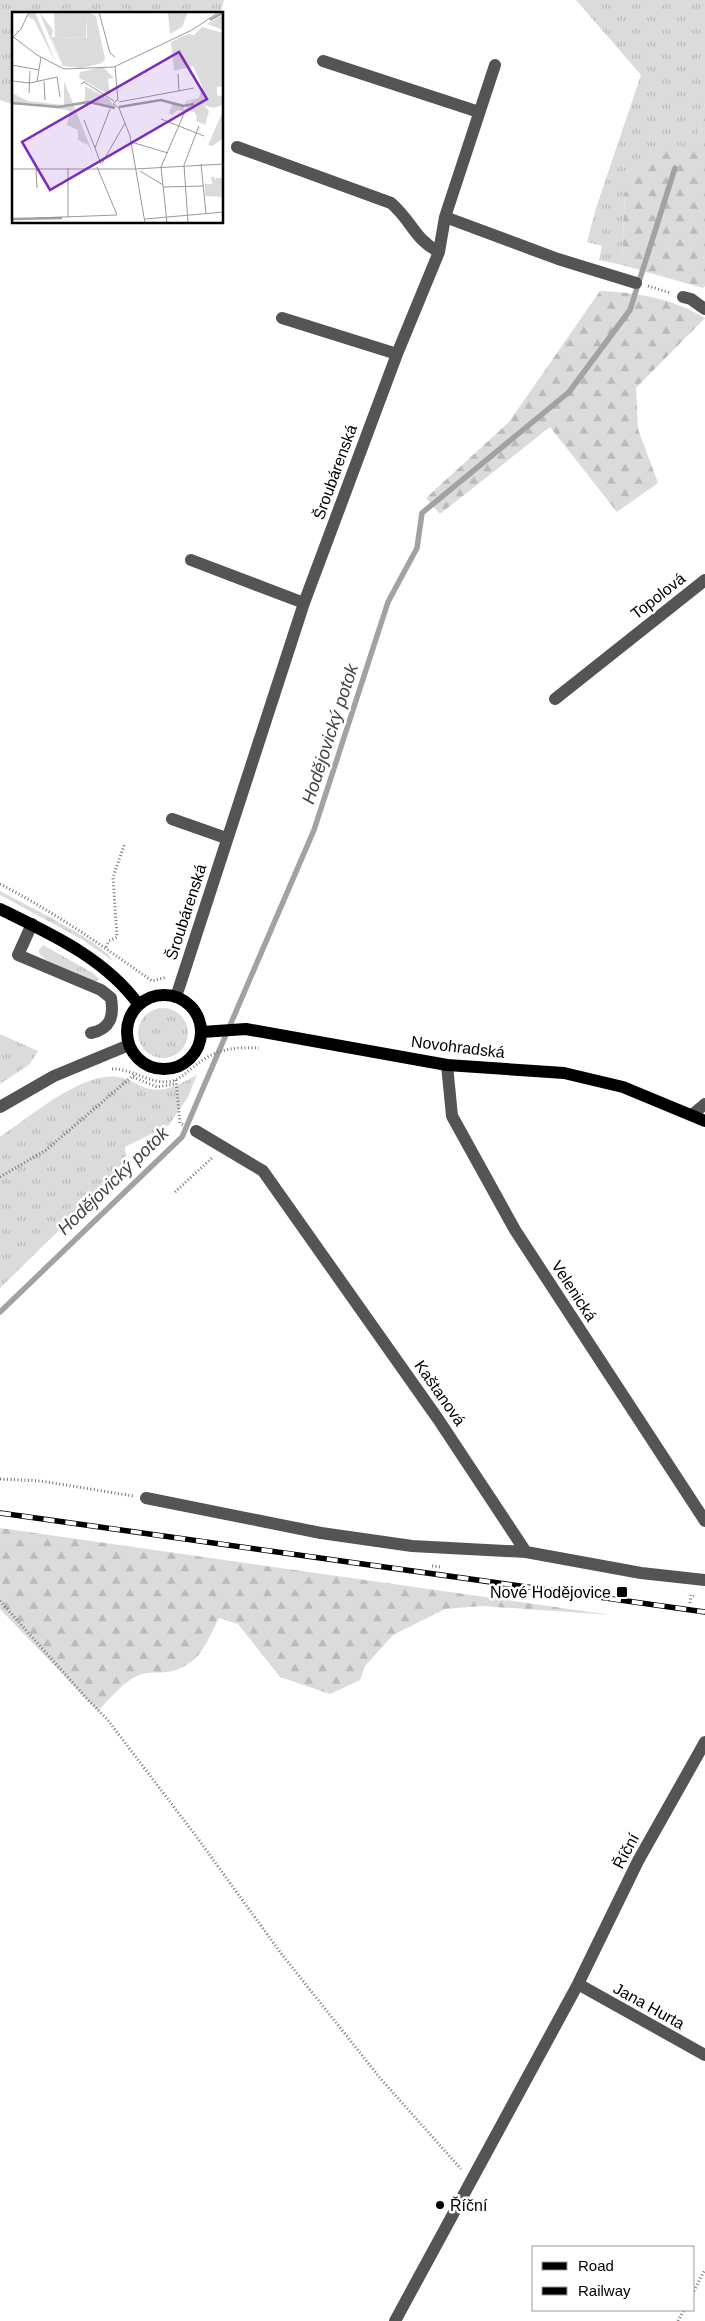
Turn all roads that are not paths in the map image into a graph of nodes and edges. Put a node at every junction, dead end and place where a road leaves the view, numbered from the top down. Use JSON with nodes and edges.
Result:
{"nodes":[{"id":1,"x":323,"y":61,"type":"dead end"},
{"id":2,"x":494,"y":65,"type":"dead end"},
{"id":3,"x":479,"y":112,"type":"junction"},
{"id":4,"x":237,"y":147,"type":"dead end"},
{"id":5,"x":445,"y":217,"type":"junction"},
{"id":6,"x":439,"y":252,"type":"junction"},
{"id":7,"x":636,"y":283,"type":"dead end"},
{"id":8,"x":683,"y":296,"type":"road end"},
{"id":9,"x":705,"y":309,"type":"edge"},
{"id":10,"x":282,"y":318,"type":"dead end"},
{"id":11,"x":397,"y":354,"type":"junction"},
{"id":12,"x":191,"y":560,"type":"dead end"},
{"id":13,"x":705,"y":580,"type":"edge"},
{"id":14,"x":304,"y":603,"type":"junction"},
{"id":15,"x":555,"y":699,"type":"dead end"},
{"id":16,"x":172,"y":819,"type":"dead end"},
{"id":17,"x":226,"y":838,"type":"junction"},
{"id":18,"x":0,"y":909,"type":"edge"},
{"id":19,"x":32,"y":924,"type":"junction"},
{"id":20,"x":111,"y":973,"type":"junction"},
{"id":21,"x":101,"y":990,"type":"junction"},
{"id":22,"x":176,"y":997,"type":"junction"},
{"id":23,"x":139,"y":1005,"type":"junction"},
{"id":24,"x":202,"y":1032,"type":"junction"},
{"id":25,"x":92,"y":1033,"type":"dead end"},
{"id":26,"x":130,"y":1045,"type":"junction"},
{"id":27,"x":447,"y":1065,"type":"junction"},
{"id":28,"x":705,"y":1104,"type":"edge"},
{"id":29,"x":0,"y":1107,"type":"edge"},
{"id":30,"x":692,"y":1115,"type":"junction"},
{"id":31,"x":705,"y":1121,"type":"edge"},
{"id":32,"x":196,"y":1131,"type":"dead end"},
{"id":33,"x":146,"y":1498,"type":"road end"},
{"id":34,"x":705,"y":1521,"type":"edge"},
{"id":35,"x":526,"y":1552,"type":"junction"},
{"id":36,"x":705,"y":1580,"type":"edge"},
{"id":37,"x":705,"y":1742,"type":"edge"},
{"id":38,"x":578,"y":1984,"type":"junction"},
{"id":39,"x":705,"y":2055,"type":"edge"},
{"id":40,"x":395,"y":2321,"type":"edge"}],
"edges":[{"from":1,"to":3,"type":"street"},
{"from":2,"to":3,"type":"street","name":"Šroubárenská"},
{"from":3,"to":5,"type":"street","name":"Šroubárenská"},
{"from":4,"to":6,"type":"street"},
{"from":5,"to":6,"type":"street","name":"Šroubárenská"},
{"from":5,"to":7,"type":"street"},
{"from":6,"to":11,"type":"street","name":"Šroubárenská"},
{"from":8,"to":9,"type":"street"},
{"from":10,"to":11,"type":"street"},
{"from":11,"to":14,"type":"street","name":"Šroubárenská"},
{"from":12,"to":14,"type":"street"},
{"from":13,"to":15,"type":"street","name":"Topolová"},
{"from":14,"to":17,"type":"street","name":"Šroubárenská"},
{"from":16,"to":17,"type":"street"},
{"from":17,"to":22,"type":"street","name":"Šroubárenská"},
{"from":18,"to":19,"type":"main road"},
{"from":19,"to":20,"type":"main road"},
{"from":19,"to":21,"type":"street"},
{"from":20,"to":21,"type":"street"},
{"from":20,"to":23,"type":"main road"},
{"from":21,"to":25,"type":"street"},
{"from":22,"to":23,"type":"main road"},
{"from":22,"to":24,"type":"main road"},
{"from":23,"to":26,"type":"main road"},
{"from":24,"to":26,"type":"main road"},
{"from":24,"to":27,"type":"main road","name":"Novohradská"},
{"from":26,"to":29,"type":"street"},
{"from":27,"to":30,"type":"main road","name":"Novohradská"},
{"from":27,"to":34,"type":"street","name":"Velenická"},
{"from":28,"to":30,"type":"street"},
{"from":30,"to":31,"type":"main road","name":"Novohradská"},
{"from":32,"to":35,"type":"street","name":"Kaštanová"},
{"from":33,"to":35,"type":"street"},
{"from":35,"to":36,"type":"street"},
{"from":37,"to":38,"type":"street","name":"Říční"},
{"from":38,"to":39,"type":"street","name":"Jana Hurta"},
{"from":38,"to":40,"type":"street","name":"Říční"}]}
